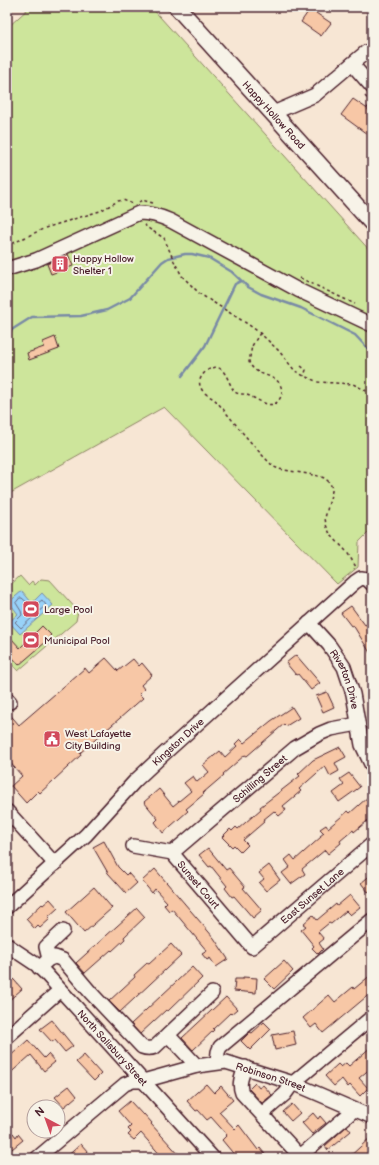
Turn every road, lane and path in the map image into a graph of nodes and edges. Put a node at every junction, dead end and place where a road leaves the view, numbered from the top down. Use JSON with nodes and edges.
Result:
{"nodes":[{"id":1,"x":177,"y":7,"type":"edge"},
{"id":2,"x":372,"y":53,"type":"edge"},
{"id":3,"x":352,"y":64,"type":"junction"},
{"id":4,"x":372,"y":87,"type":"edge"},
{"id":5,"x":372,"y":104,"type":"edge"},
{"id":6,"x":367,"y":108,"type":"dead end"},
{"id":7,"x":273,"y":114,"type":"junction"},
{"id":8,"x":372,"y":223,"type":"edge"},
{"id":9,"x":170,"y":252,"type":"dead end"},
{"id":10,"x":7,"y":269,"type":"edge"},
{"id":11,"x":372,"y":325,"type":"edge"},
{"id":12,"x":260,"y":333,"type":"junction"},
{"id":13,"x":301,"y":366,"type":"dead end"},
{"id":14,"x":304,"y":376,"type":"junction"},
{"id":15,"x":372,"y":397,"type":"edge"},
{"id":16,"x":353,"y":577,"type":"junction"},
{"id":17,"x":372,"y":584,"type":"edge"},
{"id":18,"x":309,"y":623,"type":"junction"},
{"id":19,"x":358,"y":724,"type":"junction"},
{"id":20,"x":372,"y":766,"type":"edge"},
{"id":21,"x":7,"y":811,"type":"edge"},
{"id":22,"x":372,"y":844,"type":"edge"},
{"id":23,"x":133,"y":846,"type":"dead end"},
{"id":24,"x":172,"y":853,"type":"junction"},
{"id":25,"x":56,"y":864,"type":"junction"},
{"id":26,"x":7,"y":907,"type":"edge"},
{"id":27,"x":372,"y":920,"type":"edge"},
{"id":28,"x":63,"y":931,"type":"dead end"},
{"id":29,"x":7,"y":944,"type":"edge"},
{"id":30,"x":252,"y":947,"type":"joint"},
{"id":31,"x":49,"y":959,"type":"junction"},
{"id":32,"x":39,"y":968,"type":"junction"},
{"id":33,"x":60,"y":990,"type":"junction"},
{"id":34,"x":91,"y":993,"type":"junction"},
{"id":35,"x":212,"y":993,"type":"dead end"},
{"id":36,"x":76,"y":1007,"type":"junction"},
{"id":37,"x":372,"y":1017,"type":"edge"},
{"id":38,"x":168,"y":1035,"type":"junction"},
{"id":39,"x":7,"y":1037,"type":"edge"},
{"id":40,"x":217,"y":1062,"type":"junction"},
{"id":41,"x":197,"y":1066,"type":"junction"},
{"id":42,"x":245,"y":1067,"type":"junction"},
{"id":43,"x":142,"y":1081,"type":"junction"},
{"id":44,"x":293,"y":1083,"type":"junction"},
{"id":45,"x":354,"y":1110,"type":"junction"},
{"id":46,"x":262,"y":1114,"type":"junction"},
{"id":47,"x":372,"y":1117,"type":"edge"},
{"id":48,"x":299,"y":1157,"type":"edge"},
{"id":49,"x":37,"y":1158,"type":"edge"},
{"id":50,"x":213,"y":1158,"type":"edge"}],
"edges":[{"from":1,"to":7,"type":"main road","name":"Happy Hollow Road"},
{"from":2,"to":3,"type":"street"},
{"from":3,"to":4,"type":"street"},
{"from":3,"to":7,"type":"street"},
{"from":5,"to":6,"type":"path"},
{"from":7,"to":8,"type":"main road","name":"Happy Hollow Road"},
{"from":9,"to":12,"type":"path"},
{"from":10,"to":11,"type":"street"},
{"from":12,"to":14,"type":"path"},
{"from":12,"to":16,"type":"path"},
{"from":13,"to":14,"type":"path"},
{"from":14,"to":15,"type":"path"},
{"from":16,"to":17,"type":"street"},
{"from":16,"to":18,"type":"street","name":"Kingston Drive"},
{"from":18,"to":19,"type":"street","name":"Riverton Drive"},
{"from":18,"to":25,"type":"street","name":"Kingston Drive"},
{"from":19,"to":20,"type":"street","name":"Riverton Drive"},
{"from":19,"to":24,"type":"street","name":"Schilling Street"},
{"from":21,"to":25,"type":"street"},
{"from":22,"to":30,"type":"street","name":"East Sunset Lane"},
{"from":23,"to":24,"type":"street","name":"Sunset Court"},
{"from":24,"to":30,"type":"street","name":"Sunset Court"},
{"from":25,"to":26,"type":"street","name":"Kingston Drive"},
{"from":27,"to":40,"type":"street"},
{"from":28,"to":31,"type":"street"},
{"from":29,"to":32,"type":"street","name":"North Salisbury Street"},
{"from":31,"to":32,"type":"street"},
{"from":31,"to":34,"type":"street"},
{"from":32,"to":33,"type":"street","name":"North Salisbury Street"},
{"from":33,"to":36,"type":"street","name":"North Salisbury Street"},
{"from":33,"to":39,"type":"street"},
{"from":34,"to":36,"type":"street"},
{"from":34,"to":38,"type":"street"},
{"from":35,"to":38,"type":"street"},
{"from":36,"to":43,"type":"street","name":"North Salisbury Street"},
{"from":37,"to":44,"type":"street"},
{"from":38,"to":41,"type":"street"},
{"from":40,"to":41,"type":"street","name":"Robinson Street"},
{"from":40,"to":42,"type":"street","name":"Robinson Street"},
{"from":41,"to":43,"type":"street","name":"Robinson Street"},
{"from":42,"to":44,"type":"street","name":"Robinson Street"},
{"from":42,"to":46,"type":"street"},
{"from":43,"to":49,"type":"street","name":"Robinson Street"},
{"from":43,"to":50,"type":"street","name":"North Salisbury Street"},
{"from":44,"to":45,"type":"street","name":"Robinson Street"},
{"from":44,"to":46,"type":"street"},
{"from":45,"to":47,"type":"street","name":"Robinson Street"},
{"from":45,"to":48,"type":"street"},
{"from":46,"to":48,"type":"street"}]}
